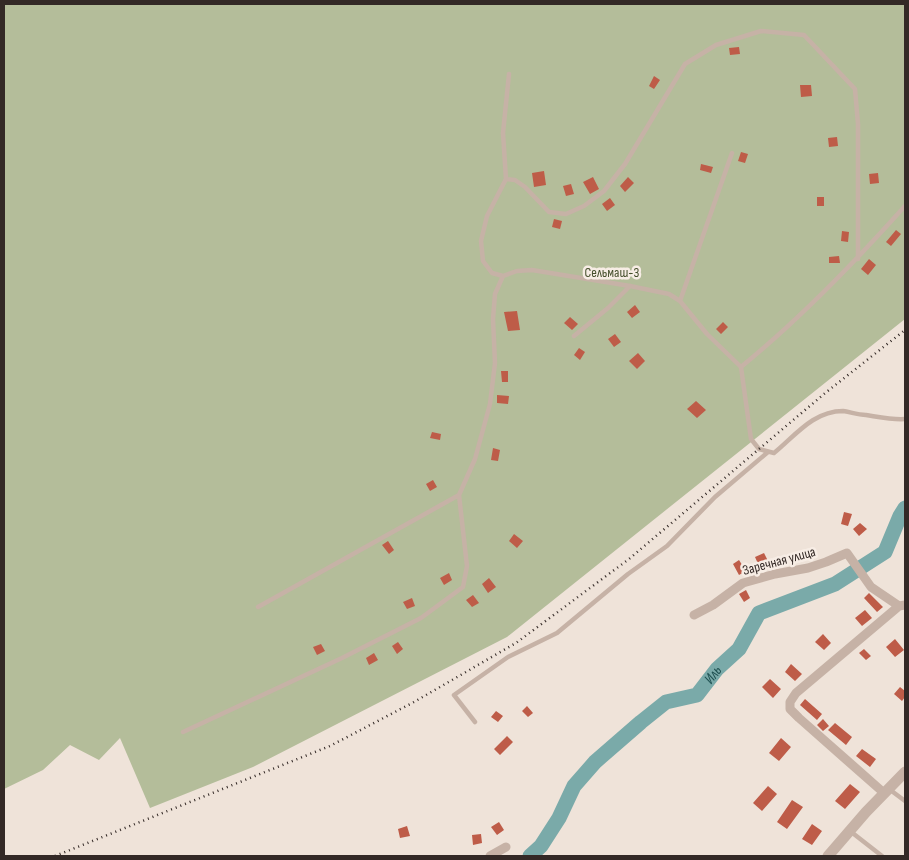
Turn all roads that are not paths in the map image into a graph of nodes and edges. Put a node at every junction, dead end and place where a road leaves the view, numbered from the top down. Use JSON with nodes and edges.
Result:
{"nodes":[{"id":1,"x":509,"y":74,"type":"dead end"},
{"id":2,"x":732,"y":153,"type":"dead end"},
{"id":3,"x":506,"y":179,"type":"junction"},
{"id":4,"x":905,"y":206,"type":"edge"},
{"id":5,"x":858,"y":259,"type":"junction"},
{"id":6,"x":503,"y":276,"type":"junction"},
{"id":7,"x":630,"y":286,"type":"junction"},
{"id":8,"x":680,"y":301,"type":"junction"},
{"id":9,"x":574,"y":336,"type":"dead end"},
{"id":10,"x":741,"y":367,"type":"junction"},
{"id":11,"x":905,"y":419,"type":"edge"},
{"id":12,"x":768,"y":452,"type":"junction"},
{"id":13,"x":459,"y":494,"type":"junction"},
{"id":14,"x":902,"y":606,"type":"edge"},
{"id":15,"x":258,"y":607,"type":"dead end"},
{"id":16,"x":694,"y":615,"type":"dead end"},
{"id":17,"x":475,"y":722,"type":"dead end"},
{"id":18,"x":183,"y":732,"type":"dead end"},
{"id":19,"x":905,"y":772,"type":"edge"},
{"id":20,"x":886,"y":791,"type":"junction"},
{"id":21,"x":905,"y":801,"type":"edge"},
{"id":22,"x":850,"y":831,"type":"junction"},
{"id":23,"x":506,"y":847,"type":"dead end"},
{"id":24,"x":490,"y":856,"type":"edge"},
{"id":25,"x":828,"y":856,"type":"edge"},
{"id":26,"x":882,"y":856,"type":"edge"}],
"edges":[{"from":1,"to":3,"type":"lane"},
{"from":2,"to":8,"type":"lane"},
{"from":3,"to":5,"type":"lane"},
{"from":3,"to":6,"type":"lane"},
{"from":4,"to":5,"type":"lane"},
{"from":5,"to":10,"type":"lane"},
{"from":6,"to":7,"type":"lane"},
{"from":6,"to":13,"type":"lane"},
{"from":7,"to":8,"type":"lane"},
{"from":7,"to":9,"type":"lane"},
{"from":8,"to":10,"type":"lane"},
{"from":10,"to":12,"type":"lane"},
{"from":11,"to":12,"type":"lane"},
{"from":12,"to":17,"type":"lane"},
{"from":13,"to":15,"type":"lane"},
{"from":13,"to":18,"type":"lane"},
{"from":14,"to":16,"type":"street","name":"Заречная улица"},
{"from":14,"to":20,"type":"street"},
{"from":19,"to":20,"type":"street"},
{"from":20,"to":21,"type":"lane"},
{"from":20,"to":22,"type":"street"},
{"from":22,"to":25,"type":"street"},
{"from":22,"to":26,"type":"lane"},
{"from":23,"to":24,"type":"street"}]}
